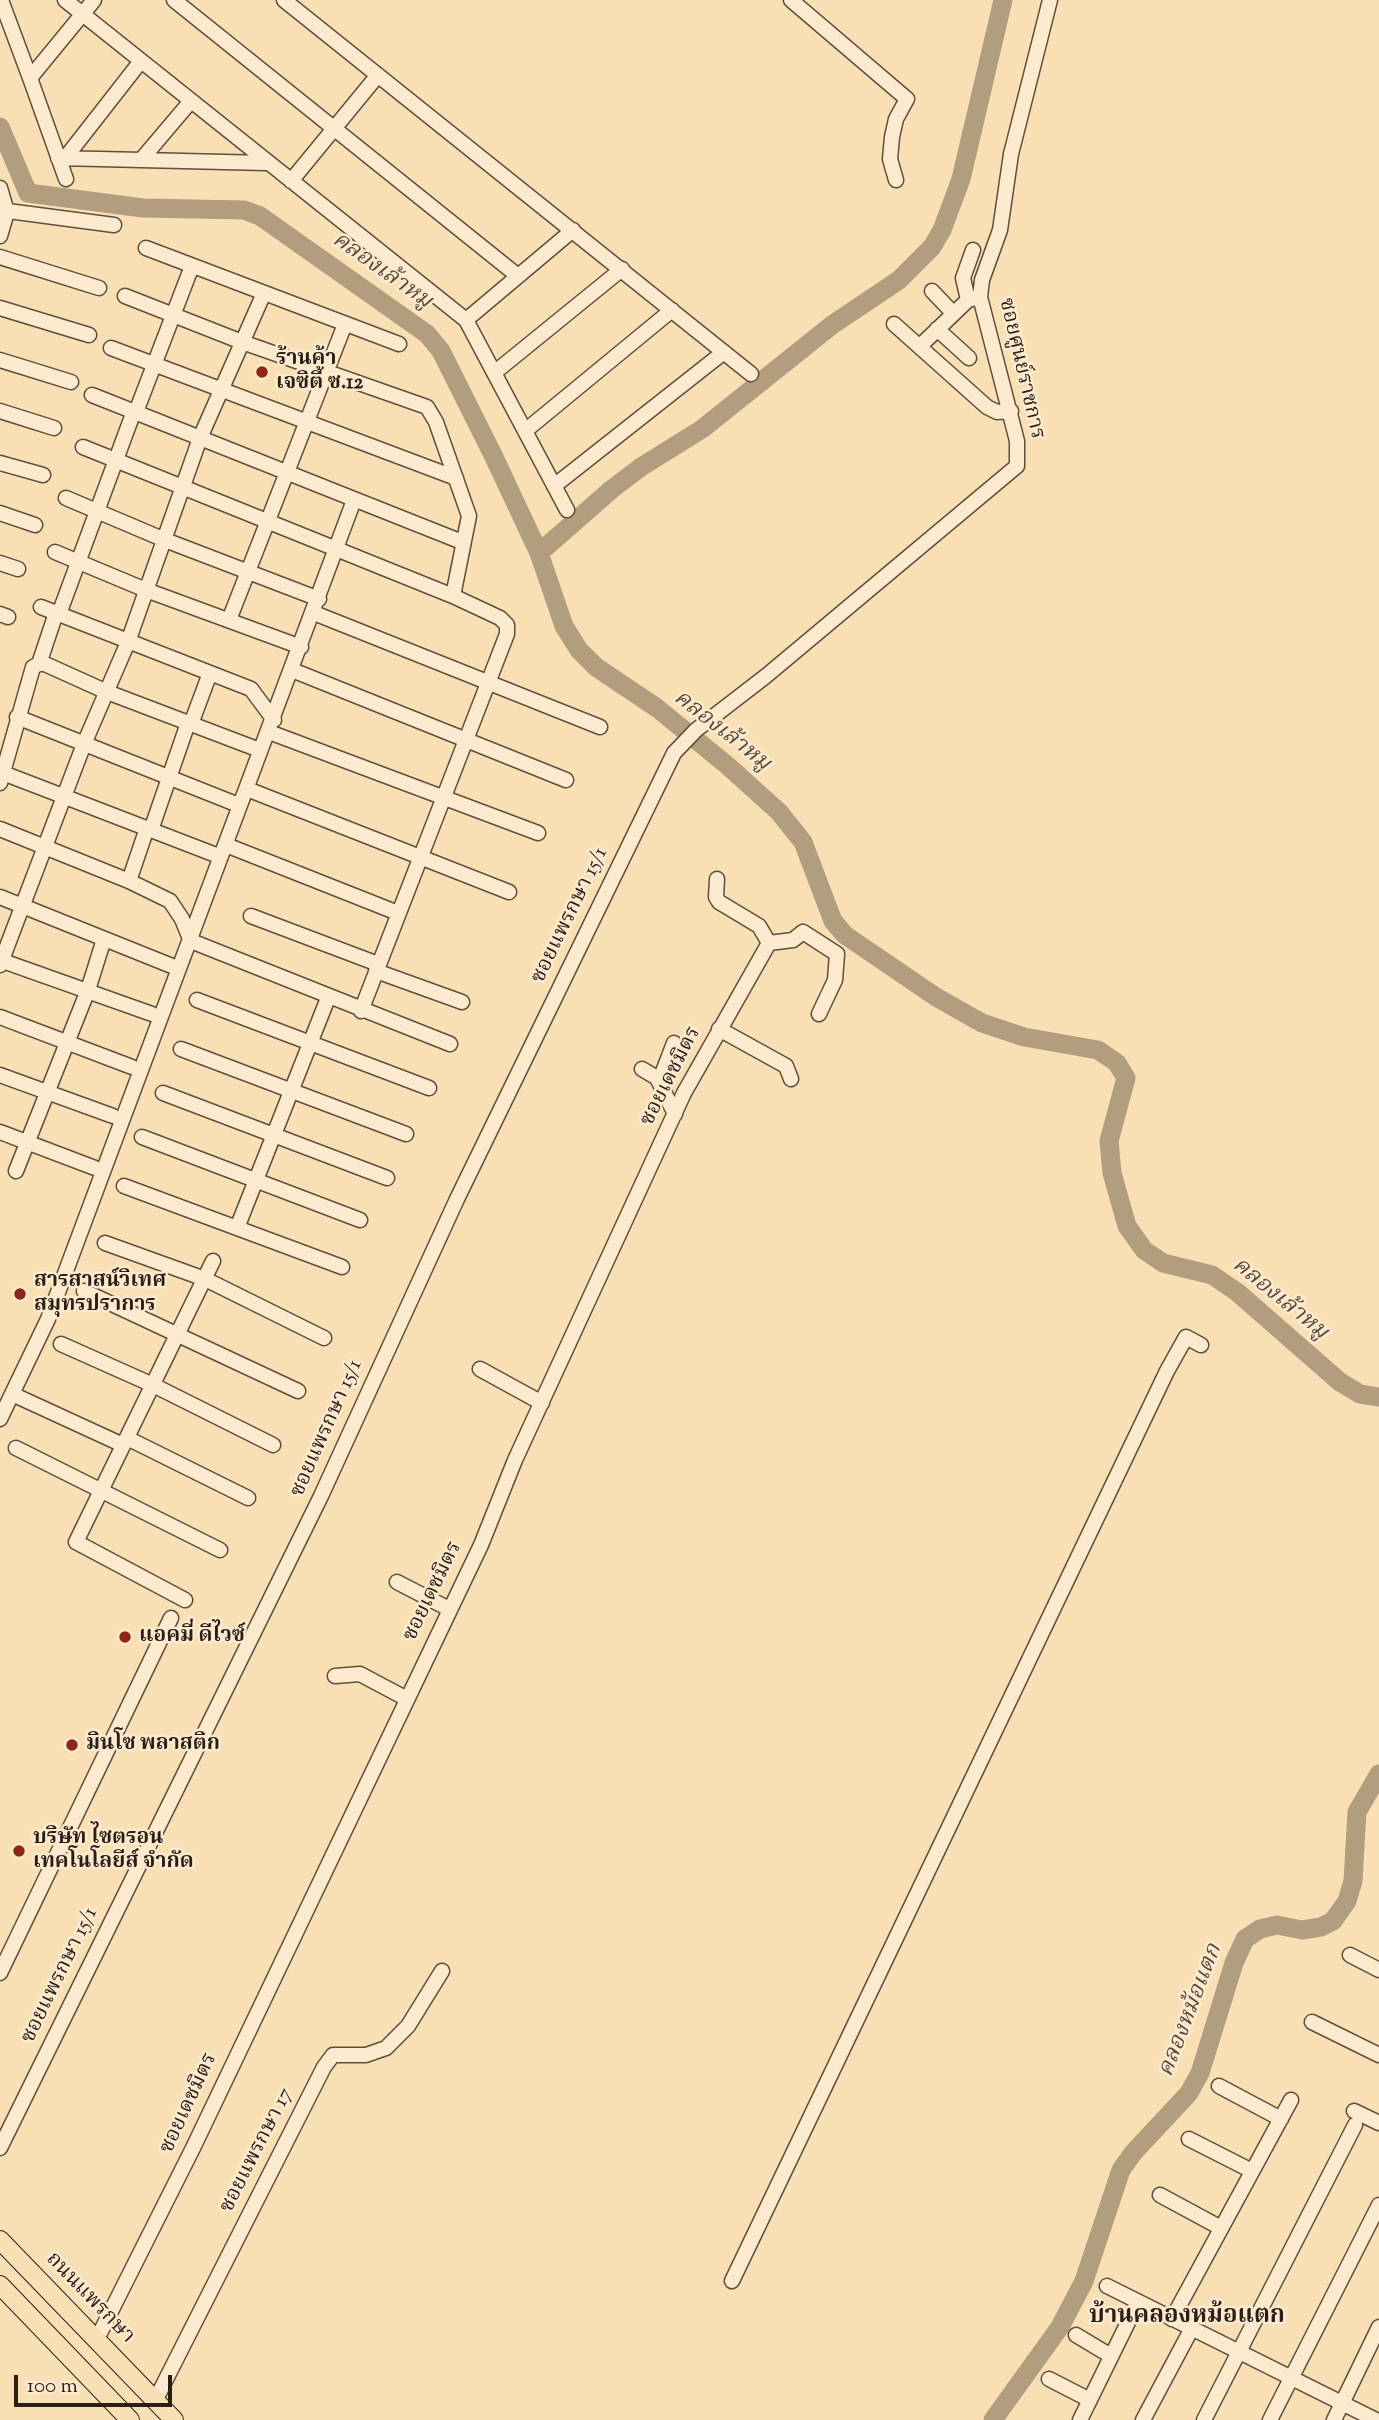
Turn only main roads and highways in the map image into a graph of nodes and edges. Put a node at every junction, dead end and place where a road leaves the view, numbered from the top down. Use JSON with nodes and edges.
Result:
{"nodes":[{"id":1,"x":0,"y":2240,"type":"edge"},
{"id":2,"x":0,"y":2285,"type":"edge"},
{"id":3,"x":130,"y":2420,"type":"edge"},
{"id":4,"x":174,"y":2420,"type":"edge"}],
"edges":[{"from":1,"to":4,"type":"main road","name":"ถนนแพรกษา"},
{"from":2,"to":3,"type":"main road"}]}
